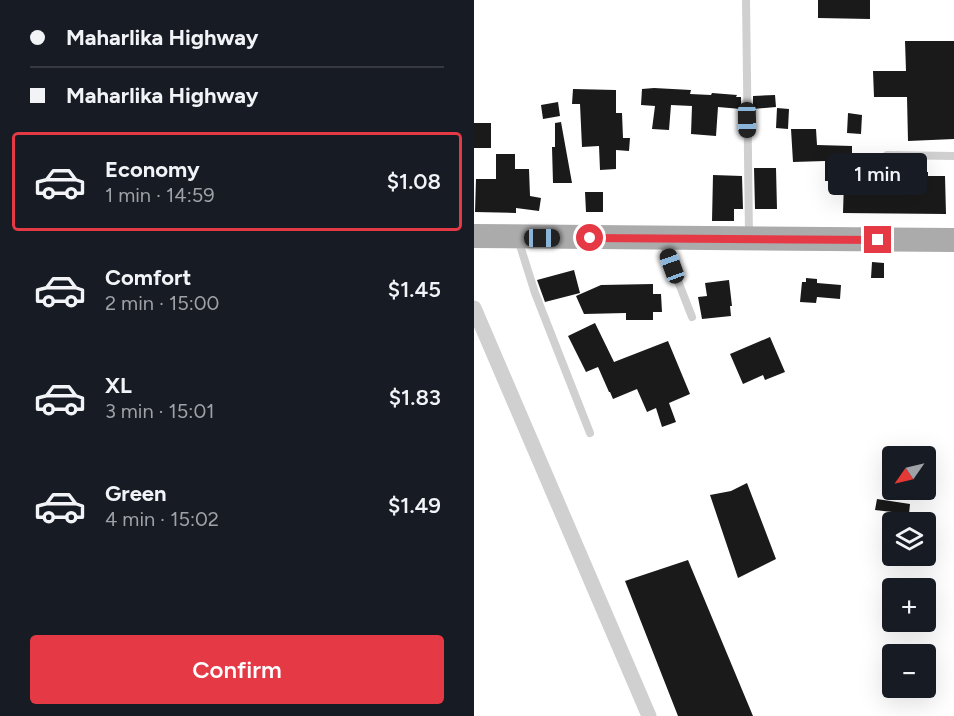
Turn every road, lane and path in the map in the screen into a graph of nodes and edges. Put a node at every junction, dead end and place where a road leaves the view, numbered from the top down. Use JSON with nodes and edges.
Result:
{"nodes":[{"id":1,"x":746,"y":0,"type":"edge"},
{"id":2,"x":887,"y":154,"type":"dead end"},
{"id":3,"x":954,"y":156,"type":"edge"},
{"id":4,"x":474,"y":236,"type":"edge"},
{"id":5,"x":662,"y":237,"type":"junction"},
{"id":6,"x":518,"y":238,"type":"junction"},
{"id":7,"x":749,"y":240,"type":"junction"},
{"id":8,"x":954,"y":240,"type":"edge"},
{"id":9,"x":474,"y":308,"type":"edge"},
{"id":10,"x":692,"y":317,"type":"dead end"},
{"id":11,"x":590,"y":433,"type":"dead end"},
{"id":12,"x":649,"y":716,"type":"edge"}],
"edges":[{"from":1,"to":7,"type":"lane"},
{"from":2,"to":3,"type":"lane"},
{"from":4,"to":6,"type":"main road"},
{"from":5,"to":6,"type":"main road"},
{"from":5,"to":7,"type":"main road"},
{"from":5,"to":10,"type":"lane"},
{"from":6,"to":11,"type":"lane"},
{"from":7,"to":8,"type":"main road"},
{"from":9,"to":12,"type":"street"}]}
